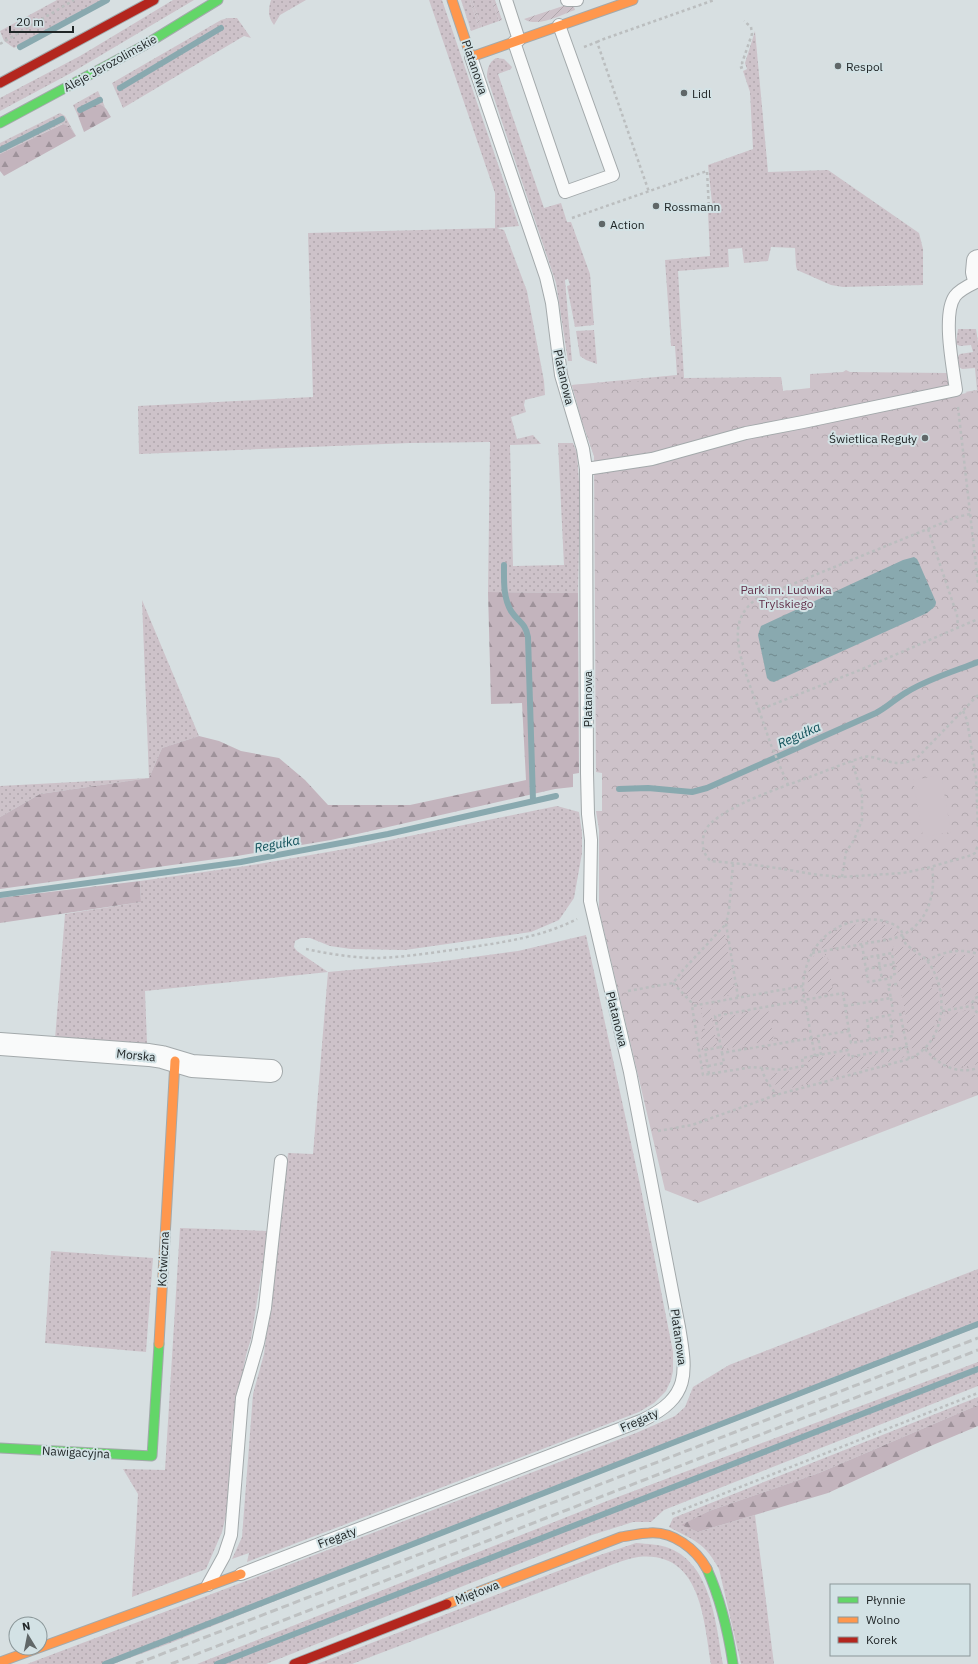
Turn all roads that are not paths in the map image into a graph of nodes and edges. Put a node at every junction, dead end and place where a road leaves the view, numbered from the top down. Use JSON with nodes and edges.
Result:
{"nodes":[{"id":1,"x":154,"y":0,"type":"edge"},
{"id":2,"x":218,"y":0,"type":"edge"},
{"id":3,"x":452,"y":0,"type":"edge"},
{"id":4,"x":506,"y":0,"type":"edge"},
{"id":5,"x":567,"y":0,"type":"edge"},
{"id":6,"x":577,"y":0,"type":"edge"},
{"id":7,"x":633,"y":0,"type":"edge"},
{"id":8,"x":559,"y":25,"type":"junction"},
{"id":9,"x":516,"y":41,"type":"junction"},
{"id":10,"x":471,"y":58,"type":"junction"},
{"id":11,"x":0,"y":83,"type":"edge"},
{"id":12,"x":0,"y":123,"type":"edge"},
{"id":13,"x":978,"y":262,"type":"edge"},
{"id":14,"x":978,"y":276,"type":"edge"},
{"id":15,"x":978,"y":281,"type":"edge"},
{"id":16,"x":586,"y":469,"type":"junction"},
{"id":17,"x":0,"y":1044,"type":"edge"},
{"id":18,"x":175,"y":1061,"type":"junction"},
{"id":19,"x":271,"y":1071,"type":"dead end"},
{"id":20,"x":281,"y":1161,"type":"dead end"},
{"id":21,"x":670,"y":1404,"type":"joint"},
{"id":22,"x":0,"y":1448,"type":"edge"},
{"id":23,"x":152,"y":1456,"type":"joint"},
{"id":24,"x":242,"y":1574,"type":"joint"},
{"id":25,"x":207,"y":1586,"type":"junction"},
{"id":26,"x":0,"y":1662,"type":"edge"},
{"id":27,"x":294,"y":1664,"type":"edge"},
{"id":28,"x":733,"y":1664,"type":"edge"}],
"edges":[{"from":1,"to":11,"type":"street"},
{"from":2,"to":12,"type":"street","name":"Aleje Jerozolimskie"},
{"from":3,"to":10,"type":"street","name":"Platanowa"},
{"from":4,"to":9,"type":"lane"},
{"from":5,"to":6,"type":"lane"},
{"from":7,"to":8,"type":"street"},
{"from":8,"to":9,"type":"street"},
{"from":8,"to":9,"type":"lane"},
{"from":9,"to":10,"type":"street"},
{"from":10,"to":16,"type":"lane","name":"Platanowa"},
{"from":13,"to":14,"type":"street"},
{"from":15,"to":16,"type":"lane"},
{"from":16,"to":21,"type":"lane","name":"Platanowa"},
{"from":17,"to":18,"type":"street","name":"Morska"},
{"from":18,"to":19,"type":"street","name":"Morska"},
{"from":18,"to":23,"type":"street","name":"Kotwiczna"},
{"from":20,"to":25,"type":"lane"},
{"from":21,"to":24,"type":"lane","name":"Fregaty"},
{"from":22,"to":23,"type":"street","name":"Nawigacyjna"},
{"from":24,"to":25,"type":"street","name":"Fregaty"},
{"from":25,"to":26,"type":"street","name":"Fregaty"},
{"from":27,"to":28,"type":"street","name":"Miętowa"}]}
